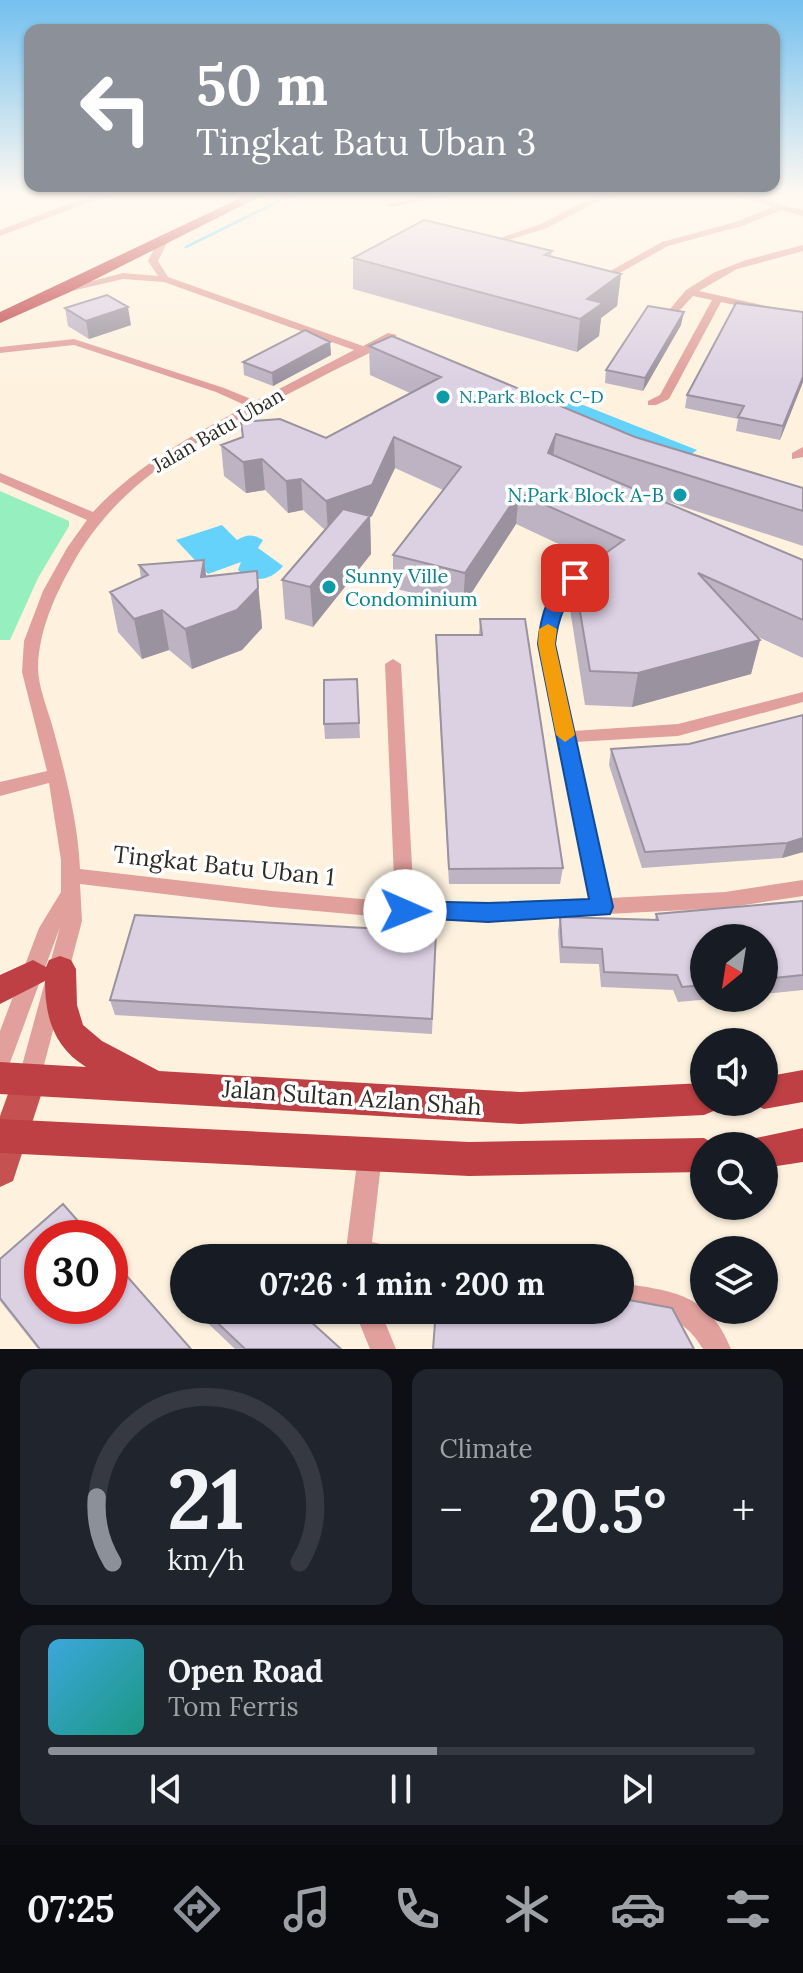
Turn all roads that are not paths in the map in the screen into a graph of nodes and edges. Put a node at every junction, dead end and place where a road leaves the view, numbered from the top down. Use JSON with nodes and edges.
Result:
{"nodes":[{"id":1,"x":97,"y":256,"type":"edge"},
{"id":2,"x":135,"y":256,"type":"edge"},
{"id":3,"x":156,"y":256,"type":"edge"},
{"id":4,"x":644,"y":256,"type":"edge"},
{"id":5,"x":773,"y":256,"type":"edge"},
{"id":6,"x":615,"y":272,"type":"edge"},
{"id":7,"x":165,"y":279,"type":"junction"},
{"id":8,"x":65,"y":289,"type":"junction"},
{"id":9,"x":689,"y":292,"type":"junction"},
{"id":10,"x":718,"y":298,"type":"junction"},
{"id":11,"x":0,"y":302,"type":"edge"},
{"id":12,"x":675,"y":309,"type":"edge"},
{"id":13,"x":803,"y":317,"type":"edge"},
{"id":14,"x":0,"y":318,"type":"edge"},
{"id":15,"x":392,"y":335,"type":"edge"},
{"id":16,"x":0,"y":350,"type":"edge"},
{"id":17,"x":363,"y":350,"type":"junction"},
{"id":18,"x":652,"y":403,"type":"dead end"},
{"id":19,"x":257,"y":406,"type":"junction"},
{"id":20,"x":0,"y":477,"type":"edge"},
{"id":21,"x":95,"y":518,"type":"junction"},
{"id":22,"x":575,"y":578,"type":"edge"},
{"id":23,"x":393,"y":664,"type":"dead end"},
{"id":24,"x":803,"y":697,"type":"edge"},
{"id":25,"x":566,"y":737,"type":"junction"},
{"id":26,"x":57,"y":775,"type":"junction"},
{"id":27,"x":0,"y":789,"type":"edge"},
{"id":28,"x":70,"y":885,"type":"junction"},
{"id":29,"x":803,"y":888,"type":"edge"},
{"id":30,"x":602,"y":907,"type":"junction"},
{"id":31,"x":405,"y":911,"type":"junction"},
{"id":32,"x":47,"y":971,"type":"junction"},
{"id":33,"x":0,"y":990,"type":"edge"},
{"id":34,"x":0,"y":1060,"type":"edge"},
{"id":35,"x":15,"y":1079,"type":"edge"},
{"id":36,"x":153,"y":1085,"type":"junction"},
{"id":37,"x":803,"y":1086,"type":"edge"},
{"id":38,"x":778,"y":1090,"type":"edge"},
{"id":39,"x":690,"y":1100,"type":"edge"},
{"id":40,"x":803,"y":1145,"type":"edge"},
{"id":41,"x":4,"y":1147,"type":"edge"},
{"id":42,"x":778,"y":1149,"type":"edge"},
{"id":43,"x":370,"y":1155,"type":"junction"},
{"id":44,"x":690,"y":1155,"type":"edge"},
{"id":45,"x":359,"y":1244,"type":"edge"},
{"id":46,"x":634,"y":1299,"type":"edge"},
{"id":47,"x":373,"y":1324,"type":"edge"},
{"id":48,"x":383,"y":1349,"type":"edge"},
{"id":49,"x":718,"y":1349,"type":"edge"}],
"edges":[{"from":1,"to":11,"type":"highway"},
{"from":2,"to":8,"type":"highway"},
{"from":3,"to":7,"type":"street"},
{"from":4,"to":6,"type":"street"},
{"from":5,"to":9,"type":"street"},
{"from":7,"to":8,"type":"street"},
{"from":7,"to":17,"type":"street"},
{"from":8,"to":14,"type":"highway"},
{"from":9,"to":10,"type":"street"},
{"from":9,"to":12,"type":"street"},
{"from":10,"to":13,"type":"street"},
{"from":10,"to":18,"type":"street"},
{"from":15,"to":17,"type":"street","name":"Jalan Batu Uban"},
{"from":16,"to":19,"type":"street"},
{"from":17,"to":19,"type":"street","name":"Jalan Batu Uban"},
{"from":19,"to":21,"type":"street","name":"Jalan Batu Uban"},
{"from":20,"to":21,"type":"street"},
{"from":21,"to":26,"type":"street","name":"Jalan Batu Uban"},
{"from":22,"to":25,"type":"street"},
{"from":23,"to":31,"type":"street"},
{"from":24,"to":25,"type":"street"},
{"from":25,"to":30,"type":"street"},
{"from":26,"to":27,"type":"street"},
{"from":26,"to":28,"type":"street","name":"Jalan Batu Uban"},
{"from":28,"to":31,"type":"street","name":"Tingkat Batu Uban 1"},
{"from":28,"to":32,"type":"street"},
{"from":29,"to":30,"type":"street","name":"Tingkat Batu Uban 1"},
{"from":30,"to":31,"type":"street","name":"Tingkat Batu Uban 1"},
{"from":32,"to":33,"type":"highway"},
{"from":32,"to":34,"type":"street"},
{"from":32,"to":35,"type":"street"},
{"from":32,"to":36,"type":"highway"},
{"from":35,"to":36,"type":"highway","name":"Jalan Sultan Azlan Shah"},
{"from":35,"to":41,"type":"main road"},
{"from":36,"to":39,"type":"highway","name":"Jalan Sultan Azlan Shah"},
{"from":37,"to":38,"type":"highway"},
{"from":40,"to":42,"type":"highway"},
{"from":41,"to":43,"type":"highway"},
{"from":43,"to":44,"type":"highway"},
{"from":43,"to":45,"type":"street"},
{"from":46,"to":49,"type":"street"},
{"from":47,"to":48,"type":"street"}]}
